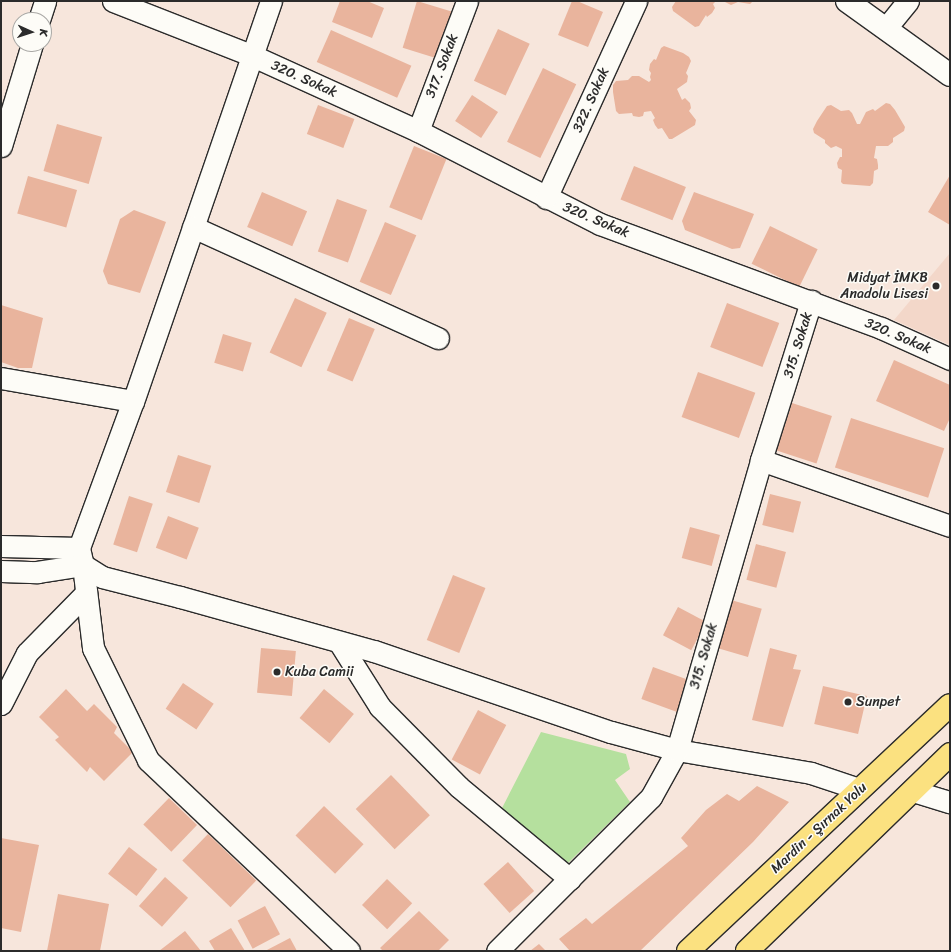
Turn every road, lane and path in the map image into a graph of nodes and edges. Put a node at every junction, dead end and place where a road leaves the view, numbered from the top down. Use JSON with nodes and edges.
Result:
{"nodes":[{"id":1,"x":45,"y":1,"type":"edge"},
{"id":2,"x":113,"y":1,"type":"edge"},
{"id":3,"x":271,"y":1,"type":"edge"},
{"id":4,"x":467,"y":1,"type":"edge"},
{"id":5,"x":636,"y":1,"type":"edge"},
{"id":6,"x":847,"y":1,"type":"edge"},
{"id":7,"x":908,"y":1,"type":"edge"},
{"id":8,"x":42,"y":12,"type":"edge"},
{"id":9,"x":886,"y":28,"type":"junction"},
{"id":10,"x":30,"y":52,"type":"edge"},
{"id":11,"x":253,"y":56,"type":"junction"},
{"id":12,"x":950,"y":75,"type":"edge"},
{"id":13,"x":418,"y":131,"type":"junction"},
{"id":14,"x":1,"y":146,"type":"edge"},
{"id":15,"x":546,"y":198,"type":"junction"},
{"id":16,"x":193,"y":227,"type":"junction"},
{"id":17,"x":811,"y":301,"type":"junction"},
{"id":18,"x":438,"y":338,"type":"dead end"},
{"id":19,"x":950,"y":359,"type":"edge"},
{"id":20,"x":1,"y":378,"type":"edge"},
{"id":21,"x":133,"y":401,"type":"junction"},
{"id":22,"x":761,"y":460,"type":"junction"},
{"id":23,"x":950,"y":526,"type":"edge"},
{"id":24,"x":1,"y":546,"type":"edge"},
{"id":25,"x":81,"y":557,"type":"junction"},
{"id":26,"x":1,"y":571,"type":"edge"},
{"id":27,"x":86,"y":593,"type":"junction"},
{"id":28,"x":339,"y":642,"type":"junction"},
{"id":29,"x":1,"y":704,"type":"edge"},
{"id":30,"x":950,"y":705,"type":"edge"},
{"id":31,"x":677,"y":750,"type":"junction"},
{"id":32,"x":950,"y":754,"type":"edge"},
{"id":33,"x":859,"y":789,"type":"junction"},
{"id":34,"x":913,"y":791,"type":"junction"},
{"id":35,"x":950,"y":802,"type":"edge"},
{"id":36,"x":570,"y":879,"type":"junction"},
{"id":37,"x":349,"y":951,"type":"edge"},
{"id":38,"x":497,"y":951,"type":"edge"},
{"id":39,"x":688,"y":951,"type":"edge"},
{"id":40,"x":747,"y":951,"type":"edge"}],
"edges":[{"from":1,"to":8,"type":"street"},
{"from":2,"to":11,"type":"street","name":"320. Sokak"},
{"from":3,"to":11,"type":"street"},
{"from":4,"to":13,"type":"street","name":"317. Sokak"},
{"from":5,"to":15,"type":"street","name":"322. Sokak"},
{"from":6,"to":9,"type":"street"},
{"from":7,"to":9,"type":"street"},
{"from":9,"to":12,"type":"street"},
{"from":10,"to":14,"type":"street"},
{"from":11,"to":13,"type":"street","name":"320. Sokak"},
{"from":11,"to":16,"type":"street"},
{"from":13,"to":15,"type":"street","name":"320. Sokak"},
{"from":15,"to":17,"type":"street","name":"320. Sokak"},
{"from":16,"to":18,"type":"street"},
{"from":16,"to":21,"type":"street"},
{"from":17,"to":19,"type":"street","name":"320. Sokak"},
{"from":17,"to":22,"type":"street","name":"315. Sokak"},
{"from":20,"to":21,"type":"street"},
{"from":21,"to":25,"type":"street"},
{"from":22,"to":23,"type":"street"},
{"from":22,"to":31,"type":"street","name":"315. Sokak"},
{"from":24,"to":25,"type":"street"},
{"from":25,"to":26,"type":"street"},
{"from":25,"to":27,"type":"street"},
{"from":25,"to":28,"type":"street"},
{"from":27,"to":29,"type":"street"},
{"from":27,"to":37,"type":"street"},
{"from":28,"to":31,"type":"street"},
{"from":28,"to":36,"type":"street"},
{"from":30,"to":33,"type":"main road","name":"Mardin - Şırnak Yolu"},
{"from":31,"to":33,"type":"street"},
{"from":31,"to":36,"type":"street","name":"315. Sokak"},
{"from":32,"to":34,"type":"main road"},
{"from":33,"to":39,"type":"main road","name":"Mardin - Şırnak Yolu"},
{"from":34,"to":35,"type":"street"},
{"from":34,"to":40,"type":"main road"},
{"from":36,"to":38,"type":"street","name":"315. Sokak"}]}
